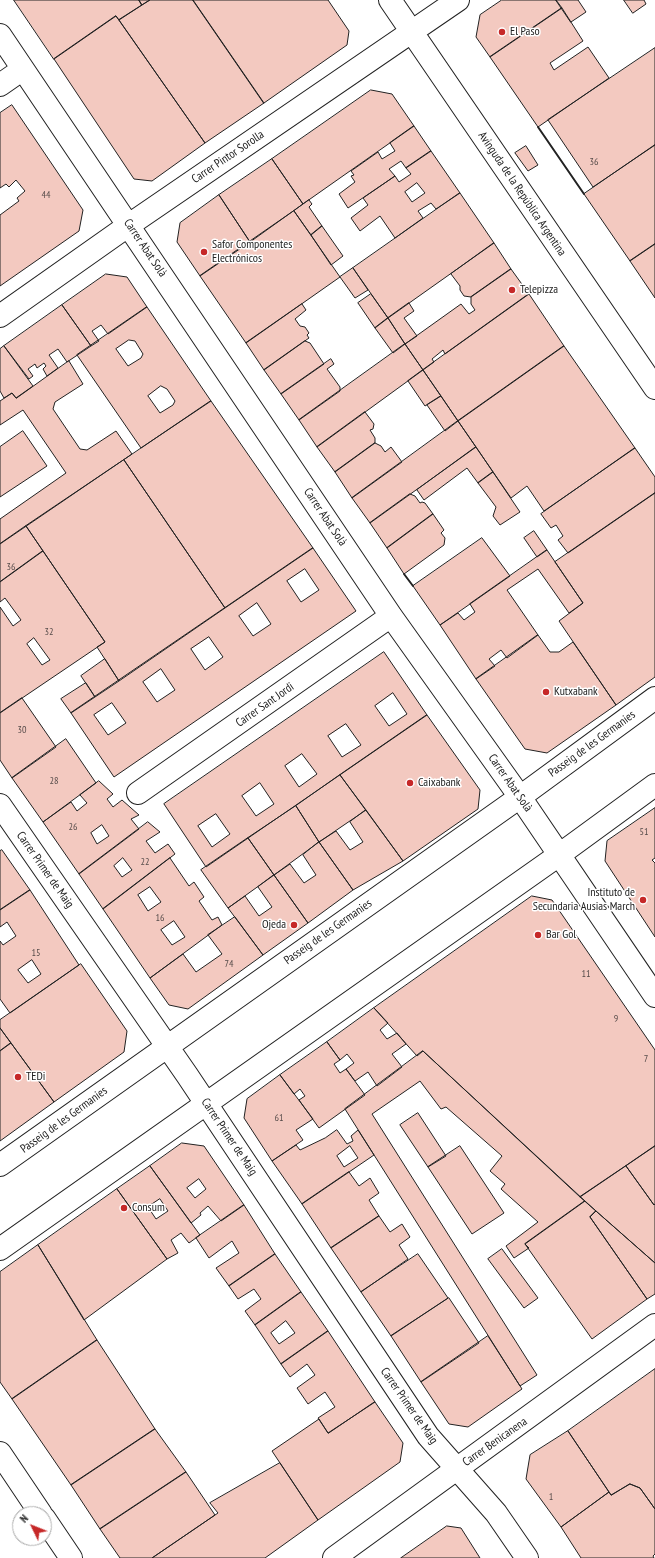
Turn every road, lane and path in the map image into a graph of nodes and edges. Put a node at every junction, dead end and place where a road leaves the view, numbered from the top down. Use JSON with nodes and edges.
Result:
{"nodes":[{"id":1,"x":390,"y":0,"type":"edge"},
{"id":2,"x":458,"y":0,"type":"edge"},
{"id":3,"x":412,"y":32,"type":"junction"},
{"id":4,"x":0,"y":35,"type":"edge"},
{"id":5,"x":23,"y":69,"type":"junction"},
{"id":6,"x":0,"y":85,"type":"edge"},
{"id":7,"x":129,"y":225,"type":"junction"},
{"id":8,"x":0,"y":316,"type":"edge"},
{"id":9,"x":655,"y":388,"type":"edge"},
{"id":10,"x":391,"y":616,"type":"junction"},
{"id":11,"x":655,"y":698,"type":"edge"},
{"id":12,"x":655,"y":785,"type":"edge"},
{"id":13,"x":138,"y":793,"type":"dead end"},
{"id":14,"x":520,"y":797,"type":"junction"},
{"id":15,"x":0,"y":805,"type":"edge"},
{"id":16,"x":559,"y":855,"type":"junction"},
{"id":17,"x":655,"y":996,"type":"edge"},
{"id":18,"x":167,"y":1046,"type":"junction"},
{"id":19,"x":207,"y":1104,"type":"junction"},
{"id":20,"x":0,"y":1165,"type":"edge"},
{"id":21,"x":0,"y":1249,"type":"edge"},
{"id":22,"x":655,"y":1325,"type":"edge"},
{"id":23,"x":0,"y":1453,"type":"edge"},
{"id":24,"x":457,"y":1468,"type":"junction"},
{"id":25,"x":36,"y":1506,"type":"edge"},
{"id":26,"x":52,"y":1530,"type":"edge"},
{"id":27,"x":71,"y":1558,"type":"edge"},
{"id":28,"x":334,"y":1558,"type":"edge"},
{"id":29,"x":527,"y":1558,"type":"edge"}],
"edges":[{"from":1,"to":3,"type":"street","name":"Avinguda de la República Argentina"},
{"from":2,"to":3,"type":"street","name":"Carrer Pintor Sorolla"},
{"from":3,"to":7,"type":"street","name":"Carrer Pintor Sorolla"},
{"from":3,"to":9,"type":"street","name":"Avinguda de la República Argentina"},
{"from":4,"to":5,"type":"street","name":"Carrer Abat Solà"},
{"from":5,"to":6,"type":"street"},
{"from":5,"to":7,"type":"street","name":"Carrer Abat Solà"},
{"from":7,"to":8,"type":"street","name":"Carrer Pintor Sorolla"},
{"from":7,"to":10,"type":"street","name":"Carrer Abat Solà"},
{"from":10,"to":13,"type":"street","name":"Carrer Sant Jordi"},
{"from":10,"to":14,"type":"street","name":"Carrer Abat Solà"},
{"from":11,"to":14,"type":"street","name":"Passeig de les Germanies"},
{"from":12,"to":16,"type":"street"},
{"from":14,"to":16,"type":"street","name":"Carrer Abat Solà"},
{"from":14,"to":18,"type":"street","name":"Passeig de les Germanies"},
{"from":15,"to":18,"type":"street","name":"Carrer Primer de Maig"},
{"from":16,"to":17,"type":"street","name":"Carrer Abat Solà"},
{"from":16,"to":19,"type":"street"},
{"from":18,"to":19,"type":"street","name":"Carrer Primer de Maig"},
{"from":18,"to":20,"type":"street","name":"Passeig de les Germanies"},
{"from":19,"to":21,"type":"street"},
{"from":19,"to":24,"type":"street","name":"Carrer Primer de Maig"},
{"from":22,"to":24,"type":"street","name":"Carrer Benicanena"},
{"from":23,"to":25,"type":"street"},
{"from":24,"to":28,"type":"street","name":"Carrer Benicanena"},
{"from":24,"to":29,"type":"street","name":"Carrer Primer de Maig"},
{"from":26,"to":27,"type":"street"}]}
